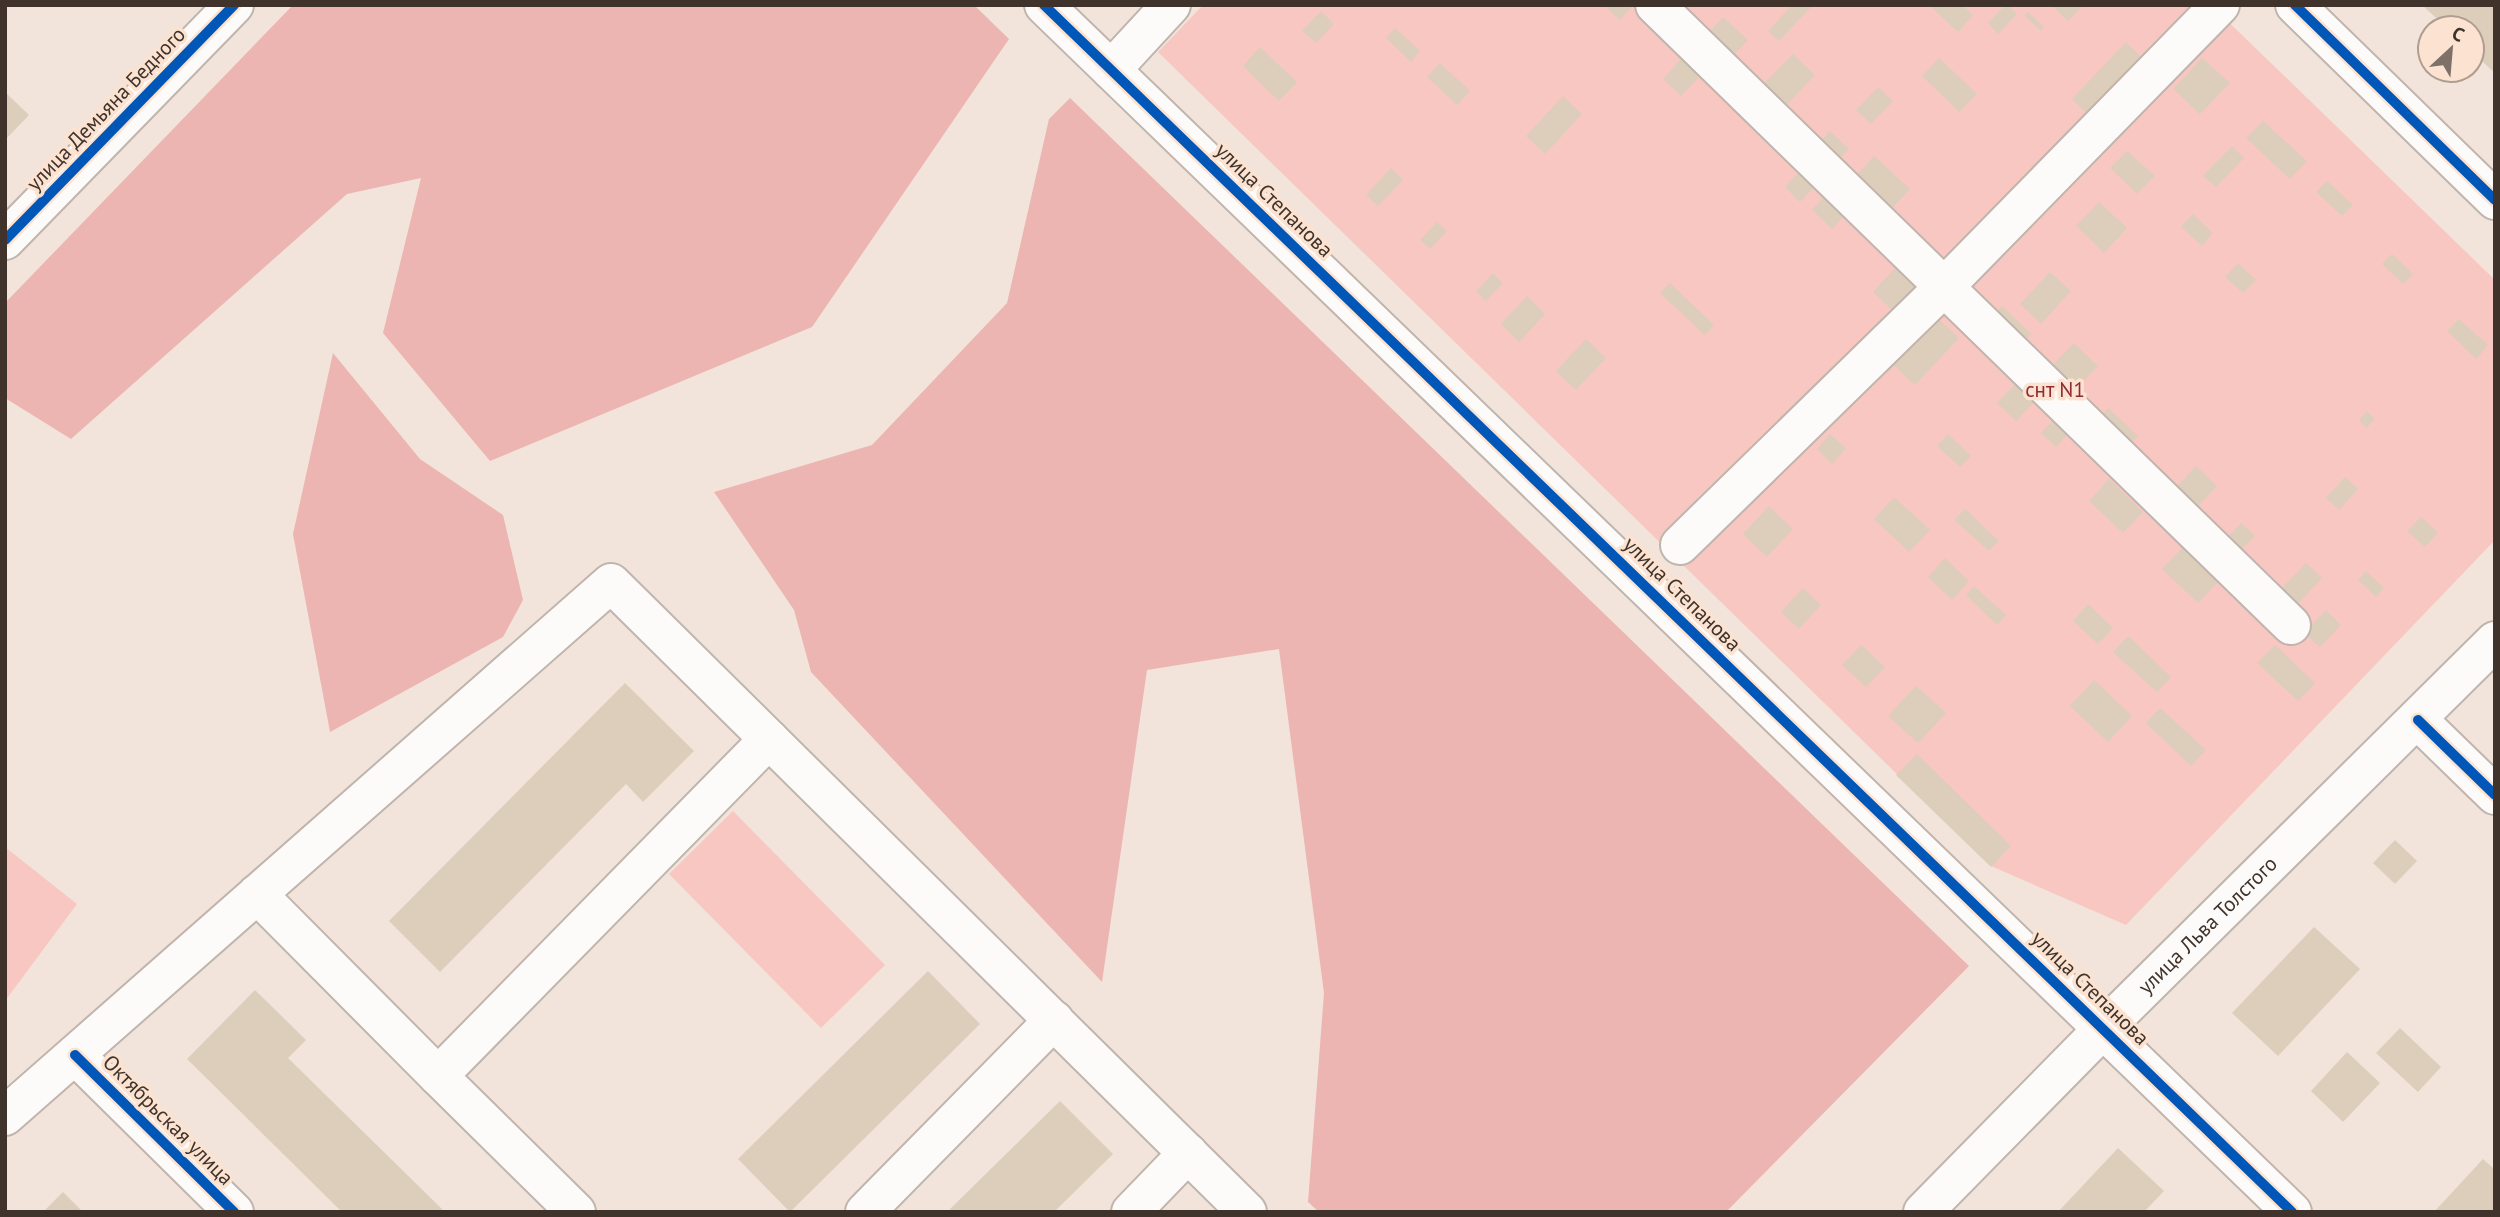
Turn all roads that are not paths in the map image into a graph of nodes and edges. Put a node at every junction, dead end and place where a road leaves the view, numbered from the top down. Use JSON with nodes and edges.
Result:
{"nodes":[{"id":1,"x":234,"y":5,"type":"edge"},
{"id":2,"x":1044,"y":5,"type":"edge"},
{"id":3,"x":1171,"y":5,"type":"edge"},
{"id":4,"x":1655,"y":5,"type":"edge"},
{"id":5,"x":2220,"y":5,"type":"edge"},
{"id":6,"x":2295,"y":5,"type":"edge"},
{"id":7,"x":1111,"y":70,"type":"junction"},
{"id":8,"x":2495,"y":200,"type":"edge"},
{"id":9,"x":5,"y":240,"type":"edge"},
{"id":10,"x":1944,"y":287,"type":"junction"},
{"id":11,"x":1680,"y":545,"type":"dead end"},
{"id":12,"x":2291,"y":625,"type":"dead end"},
{"id":13,"x":2495,"y":641,"type":"edge"},
{"id":14,"x":2417,"y":720,"type":"junction"},
{"id":15,"x":769,"y":739,"type":"junction"},
{"id":16,"x":2495,"y":795,"type":"edge"},
{"id":17,"x":257,"y":894,"type":"junction"},
{"id":18,"x":1054,"y":1020,"type":"junction"},
{"id":19,"x":2104,"y":1028,"type":"junction"},
{"id":20,"x":75,"y":1055,"type":"junction"},
{"id":21,"x":438,"y":1076,"type":"junction"},
{"id":22,"x":5,"y":1116,"type":"edge"},
{"id":23,"x":1188,"y":1153,"type":"junction"},
{"id":24,"x":234,"y":1212,"type":"edge"},
{"id":25,"x":576,"y":1212,"type":"edge"},
{"id":26,"x":865,"y":1212,"type":"edge"},
{"id":27,"x":1130,"y":1212,"type":"edge"},
{"id":28,"x":1247,"y":1212,"type":"edge"},
{"id":29,"x":1923,"y":1212,"type":"edge"},
{"id":30,"x":2292,"y":1212,"type":"edge"}],
"edges":[{"from":1,"to":9,"type":"street","name":"улица Демьяна Бедного"},
{"from":2,"to":7,"type":"street","name":"улица Степанова"},
{"from":3,"to":7,"type":"street"},
{"from":4,"to":10,"type":"street"},
{"from":5,"to":10,"type":"street"},
{"from":6,"to":8,"type":"street"},
{"from":7,"to":19,"type":"street","name":"улица Степанова"},
{"from":10,"to":11,"type":"street"},
{"from":10,"to":12,"type":"street"},
{"from":13,"to":14,"type":"street","name":"улица Льва Толстого"},
{"from":14,"to":16,"type":"street"},
{"from":14,"to":19,"type":"street","name":"улица Льва Толстого"},
{"from":15,"to":17,"type":"street"},
{"from":15,"to":18,"type":"street"},
{"from":15,"to":21,"type":"street"},
{"from":17,"to":20,"type":"street"},
{"from":17,"to":21,"type":"street"},
{"from":18,"to":23,"type":"street"},
{"from":18,"to":26,"type":"street"},
{"from":19,"to":29,"type":"street","name":"улица Льва Толстого"},
{"from":19,"to":30,"type":"street","name":"улица Степанова"},
{"from":20,"to":22,"type":"street"},
{"from":20,"to":24,"type":"street","name":"Октябрьская улица"},
{"from":21,"to":25,"type":"street"},
{"from":23,"to":27,"type":"street"},
{"from":23,"to":28,"type":"street"}]}
